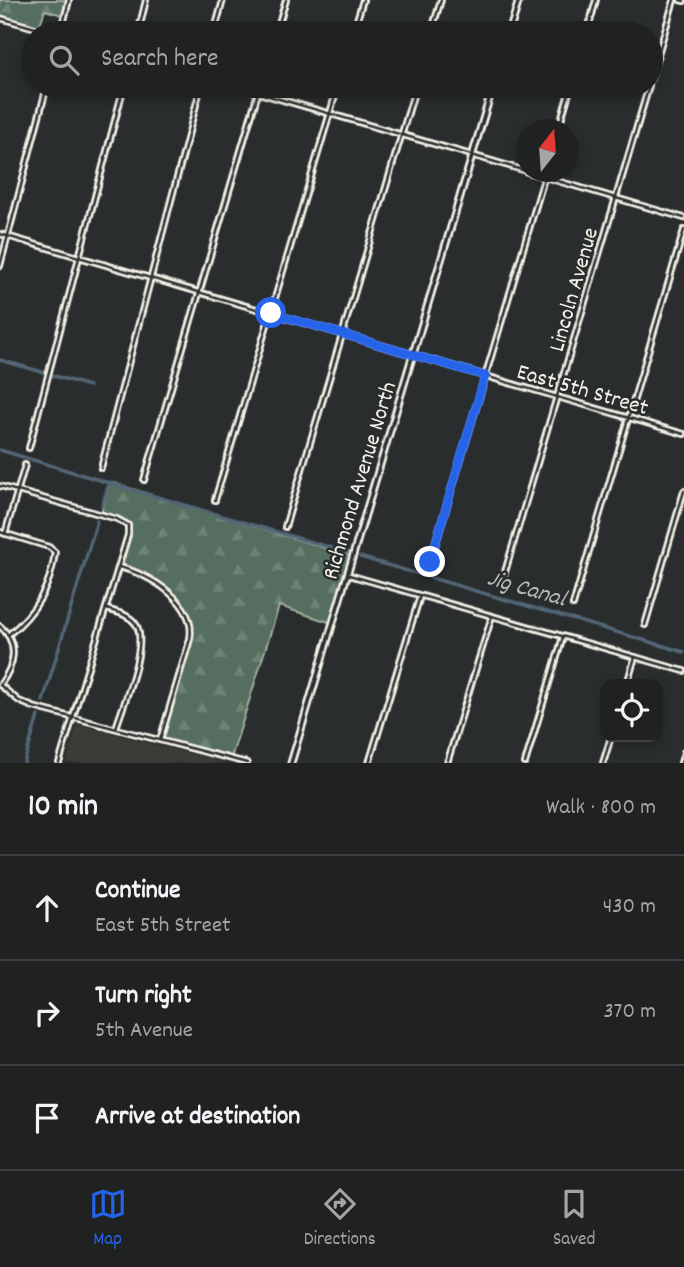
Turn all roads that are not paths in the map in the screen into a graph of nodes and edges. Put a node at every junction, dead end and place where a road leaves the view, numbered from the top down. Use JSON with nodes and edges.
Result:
{"nodes":[{"id":1,"x":69,"y":0,"type":"edge"},
{"id":2,"x":146,"y":0,"type":"edge"},
{"id":3,"x":223,"y":0,"type":"edge"},
{"id":4,"x":286,"y":0,"type":"edge"},
{"id":5,"x":363,"y":0,"type":"edge"},
{"id":6,"x":441,"y":0,"type":"edge"},
{"id":7,"x":519,"y":0,"type":"edge"},
{"id":8,"x":596,"y":0,"type":"edge"},
{"id":9,"x":674,"y":0,"type":"edge"},
{"id":10,"x":0,"y":18,"type":"edge"},
{"id":11,"x":64,"y":21,"type":"edge"},
{"id":12,"x":141,"y":21,"type":"edge"},
{"id":13,"x":217,"y":21,"type":"edge"},
{"id":14,"x":280,"y":21,"type":"edge"},
{"id":15,"x":357,"y":21,"type":"edge"},
{"id":16,"x":435,"y":21,"type":"edge"},
{"id":17,"x":513,"y":21,"type":"edge"},
{"id":18,"x":590,"y":21,"type":"edge"},
{"id":19,"x":21,"y":24,"type":"edge"},
{"id":20,"x":663,"y":37,"type":"edge"},
{"id":21,"x":44,"y":98,"type":"edge"},
{"id":22,"x":121,"y":98,"type":"edge"},
{"id":23,"x":198,"y":98,"type":"edge"},
{"id":24,"x":257,"y":98,"type":"edge"},
{"id":25,"x":275,"y":98,"type":"edge"},
{"id":26,"x":335,"y":98,"type":"edge"},
{"id":27,"x":412,"y":98,"type":"edge"},
{"id":28,"x":490,"y":98,"type":"edge"},
{"id":29,"x":567,"y":98,"type":"edge"},
{"id":30,"x":645,"y":98,"type":"edge"},
{"id":31,"x":330,"y":114,"type":"junction"},
{"id":32,"x":561,"y":119,"type":"edge"},
{"id":33,"x":401,"y":135,"type":"junction"},
{"id":34,"x":473,"y":156,"type":"junction"},
{"id":35,"x":516,"y":169,"type":"edge"},
{"id":36,"x":543,"y":182,"type":"edge"},
{"id":37,"x":561,"y":182,"type":"edge"},
{"id":38,"x":616,"y":198,"type":"junction"},
{"id":39,"x":684,"y":218,"type":"edge"},
{"id":40,"x":684,"y":230,"type":"edge"},
{"id":41,"x":0,"y":234,"type":"edge"},
{"id":42,"x":8,"y":236,"type":"junction"},
{"id":43,"x":79,"y":257,"type":"junction"},
{"id":44,"x":0,"y":266,"type":"edge"},
{"id":45,"x":151,"y":278,"type":"junction"},
{"id":46,"x":199,"y":292,"type":"junction"},
{"id":47,"x":271,"y":313,"type":"junction"},
{"id":48,"x":343,"y":334,"type":"junction"},
{"id":49,"x":414,"y":355,"type":"junction"},
{"id":50,"x":485,"y":376,"type":"junction"},
{"id":51,"x":557,"y":397,"type":"junction"},
{"id":52,"x":628,"y":418,"type":"junction"},
{"id":53,"x":684,"y":434,"type":"edge"},
{"id":54,"x":29,"y":448,"type":"dead end"},
{"id":55,"x":25,"y":465,"type":"dead end"},
{"id":56,"x":101,"y":468,"type":"dead end"},
{"id":57,"x":144,"y":480,"type":"dead end"},
{"id":58,"x":0,"y":486,"type":"edge"},
{"id":59,"x":17,"y":491,"type":"junction"},
{"id":60,"x":684,"y":491,"type":"edge"},
{"id":61,"x":215,"y":500,"type":"dead end"},
{"id":62,"x":285,"y":527,"type":"dead end"},
{"id":63,"x":2,"y":533,"type":"edge"},
{"id":64,"x":430,"y":562,"type":"dead end"},
{"id":65,"x":119,"y":567,"type":"junction"},
{"id":66,"x":349,"y":575,"type":"junction"},
{"id":67,"x":502,"y":582,"type":"dead end"},
{"id":68,"x":420,"y":596,"type":"junction"},
{"id":69,"x":573,"y":605,"type":"dead end"},
{"id":70,"x":106,"y":609,"type":"junction"},
{"id":71,"x":492,"y":616,"type":"junction"},
{"id":72,"x":645,"y":625,"type":"dead end"},
{"id":73,"x":0,"y":626,"type":"edge"},
{"id":74,"x":8,"y":635,"type":"junction"},
{"id":75,"x":563,"y":637,"type":"junction"},
{"id":76,"x":635,"y":657,"type":"junction"},
{"id":77,"x":684,"y":671,"type":"edge"},
{"id":78,"x":628,"y":679,"type":"edge"},
{"id":79,"x":0,"y":685,"type":"edge"},
{"id":80,"x":73,"y":718,"type":"junction"},
{"id":81,"x":116,"y":729,"type":"junction"},
{"id":82,"x":160,"y":740,"type":"junction"},
{"id":83,"x":609,"y":742,"type":"edge"},
{"id":84,"x":684,"y":752,"type":"edge"},
{"id":85,"x":236,"y":762,"type":"edge"},
{"id":86,"x":59,"y":763,"type":"edge"},
{"id":87,"x":247,"y":763,"type":"edge"},
{"id":88,"x":291,"y":763,"type":"edge"},
{"id":89,"x":369,"y":763,"type":"edge"},
{"id":90,"x":447,"y":763,"type":"edge"},
{"id":91,"x":525,"y":763,"type":"edge"},
{"id":92,"x":603,"y":763,"type":"edge"},
{"id":93,"x":681,"y":763,"type":"edge"}],
"edges":[{"from":1,"to":11,"type":"street"},
{"from":2,"to":12,"type":"street"},
{"from":3,"to":13,"type":"street"},
{"from":4,"to":14,"type":"street"},
{"from":5,"to":15,"type":"street"},
{"from":6,"to":16,"type":"street"},
{"from":7,"to":17,"type":"street"},
{"from":8,"to":18,"type":"street"},
{"from":9,"to":20,"type":"street"},
{"from":10,"to":19,"type":"street"},
{"from":21,"to":42,"type":"street"},
{"from":22,"to":43,"type":"street"},
{"from":23,"to":45,"type":"street"},
{"from":24,"to":46,"type":"street"},
{"from":25,"to":31,"type":"street"},
{"from":26,"to":31,"type":"street"},
{"from":27,"to":33,"type":"street"},
{"from":28,"to":34,"type":"street","name":"Richmond Avenue North"},
{"from":29,"to":32,"type":"street"},
{"from":30,"to":38,"type":"street","name":"Lincoln Avenue"},
{"from":31,"to":33,"type":"street"},
{"from":31,"to":47,"type":"street"},
{"from":33,"to":34,"type":"street"},
{"from":33,"to":48,"type":"street"},
{"from":34,"to":35,"type":"street"},
{"from":34,"to":49,"type":"street","name":"Richmond Avenue North"},
{"from":36,"to":50,"type":"street"},
{"from":37,"to":38,"type":"street"},
{"from":38,"to":39,"type":"street"},
{"from":38,"to":51,"type":"street","name":"Lincoln Avenue"},
{"from":40,"to":52,"type":"street"},
{"from":41,"to":42,"type":"street","name":"East 5th Street"},
{"from":42,"to":43,"type":"street","name":"East 5th Street"},
{"from":42,"to":44,"type":"street"},
{"from":43,"to":45,"type":"street","name":"East 5th Street"},
{"from":43,"to":54,"type":"street"},
{"from":45,"to":46,"type":"street","name":"East 5th Street"},
{"from":45,"to":56,"type":"street"},
{"from":46,"to":47,"type":"street","name":"East 5th Street"},
{"from":46,"to":57,"type":"street"},
{"from":47,"to":48,"type":"street","name":"East 5th Street"},
{"from":47,"to":61,"type":"street"},
{"from":48,"to":49,"type":"street","name":"East 5th Street"},
{"from":48,"to":62,"type":"street"},
{"from":49,"to":50,"type":"street","name":"East 5th Street"},
{"from":49,"to":66,"type":"street","name":"Richmond Avenue North"},
{"from":50,"to":51,"type":"street","name":"East 5th Street"},
{"from":50,"to":64,"type":"street"},
{"from":51,"to":52,"type":"street","name":"East 5th Street"},
{"from":51,"to":67,"type":"street","name":"Lincoln Avenue"},
{"from":52,"to":53,"type":"street","name":"East 5th Street"},
{"from":52,"to":69,"type":"street"},
{"from":55,"to":59,"type":"street"},
{"from":58,"to":59,"type":"street"},
{"from":59,"to":63,"type":"street"},
{"from":59,"to":65,"type":"street"},
{"from":60,"to":72,"type":"street"},
{"from":63,"to":74,"type":"street"},
{"from":65,"to":70,"type":"street"},
{"from":65,"to":82,"type":"street"},
{"from":66,"to":68,"type":"street"},
{"from":66,"to":88,"type":"street","name":"Richmond Avenue North"},
{"from":68,"to":71,"type":"street"},
{"from":68,"to":89,"type":"street"},
{"from":70,"to":80,"type":"street"},
{"from":70,"to":81,"type":"street"},
{"from":71,"to":75,"type":"street"},
{"from":71,"to":90,"type":"street"},
{"from":73,"to":74,"type":"street"},
{"from":74,"to":79,"type":"street"},
{"from":75,"to":76,"type":"street"},
{"from":75,"to":91,"type":"street"},
{"from":76,"to":77,"type":"street"},
{"from":76,"to":78,"type":"street"},
{"from":79,"to":80,"type":"street"},
{"from":80,"to":81,"type":"street"},
{"from":80,"to":86,"type":"street"},
{"from":81,"to":82,"type":"street"},
{"from":82,"to":85,"type":"street"},
{"from":83,"to":92,"type":"street"},
{"from":84,"to":93,"type":"street"},
{"from":85,"to":87,"type":"street"}]}
